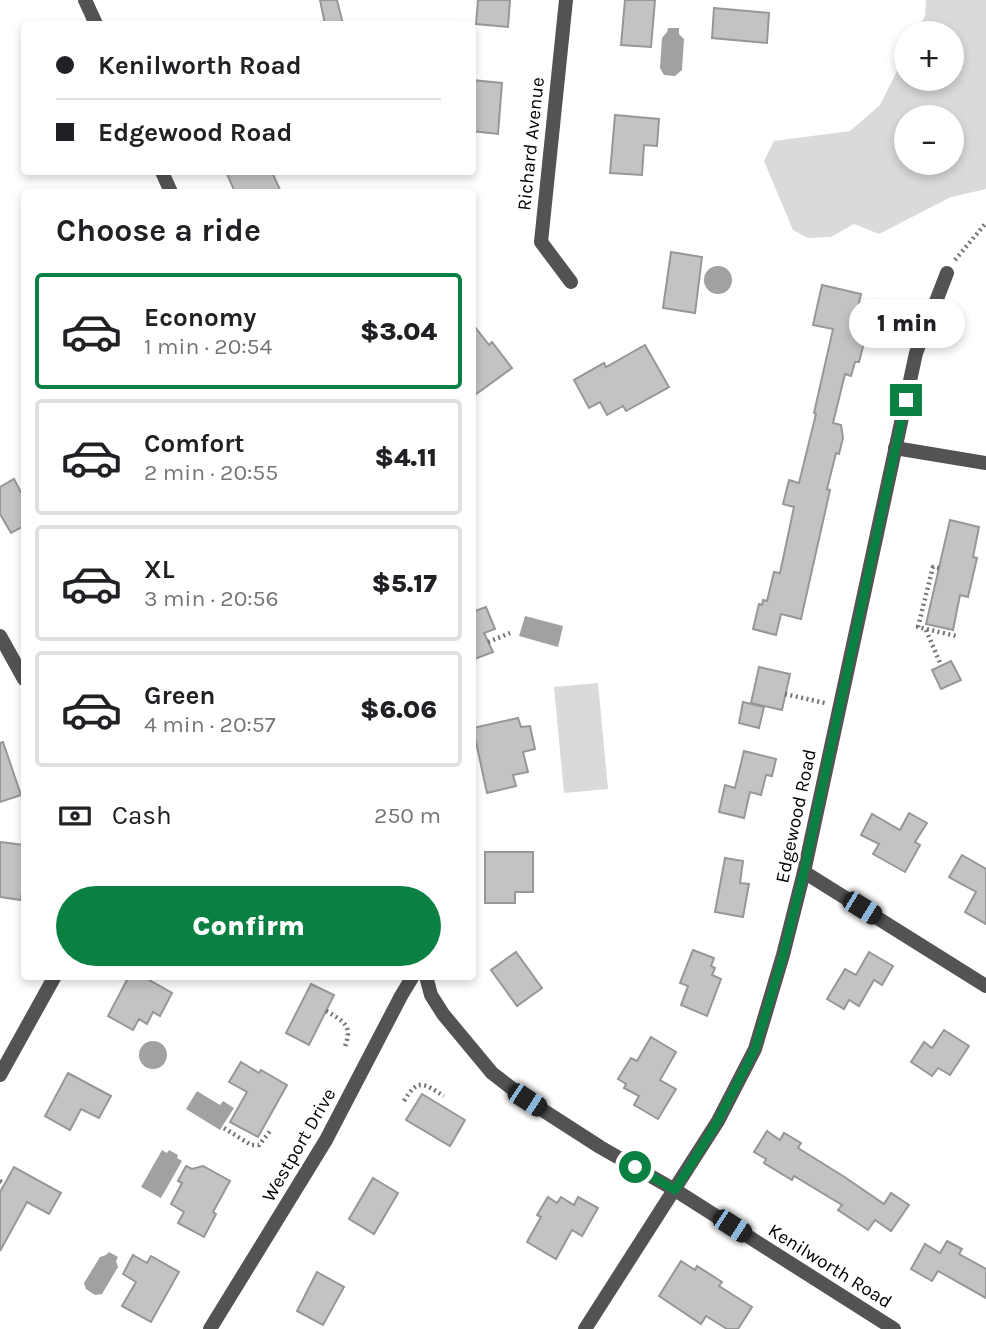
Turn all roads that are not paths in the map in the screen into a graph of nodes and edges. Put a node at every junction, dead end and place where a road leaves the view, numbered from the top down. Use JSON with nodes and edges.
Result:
{"nodes":[{"id":1,"x":85,"y":0,"type":"edge"},
{"id":2,"x":566,"y":0,"type":"edge"},
{"id":3,"x":95,"y":21,"type":"edge"},
{"id":4,"x":947,"y":272,"type":"road end"},
{"id":5,"x":571,"y":282,"type":"dead end"},
{"id":6,"x":895,"y":448,"type":"junction"},
{"id":7,"x":986,"y":463,"type":"edge"},
{"id":8,"x":0,"y":636,"type":"edge"},
{"id":9,"x":21,"y":674,"type":"edge"},
{"id":10,"x":804,"y":872,"type":"junction"},
{"id":11,"x":53,"y":980,"type":"edge"},
{"id":12,"x":411,"y":980,"type":"edge"},
{"id":13,"x":427,"y":980,"type":"edge"},
{"id":14,"x":986,"y":986,"type":"edge"},
{"id":15,"x":0,"y":1074,"type":"edge"},
{"id":16,"x":675,"y":1190,"type":"junction"},
{"id":17,"x":210,"y":1329,"type":"edge"},
{"id":18,"x":585,"y":1329,"type":"edge"},
{"id":19,"x":894,"y":1329,"type":"edge"}],
"edges":[{"from":1,"to":3,"type":"street"},
{"from":2,"to":5,"type":"street","name":"Richard Avenue"},
{"from":4,"to":6,"type":"street","name":"Edgewood Road"},
{"from":6,"to":7,"type":"street"},
{"from":6,"to":10,"type":"street","name":"Edgewood Road"},
{"from":8,"to":9,"type":"street"},
{"from":10,"to":14,"type":"street"},
{"from":10,"to":16,"type":"street","name":"Edgewood Road"},
{"from":11,"to":15,"type":"street"},
{"from":12,"to":17,"type":"street","name":"Westport Drive"},
{"from":13,"to":16,"type":"street","name":"Kenilworth Road"},
{"from":16,"to":18,"type":"street","name":"Edgewood Road"},
{"from":16,"to":19,"type":"street","name":"Kenilworth Road"}]}
